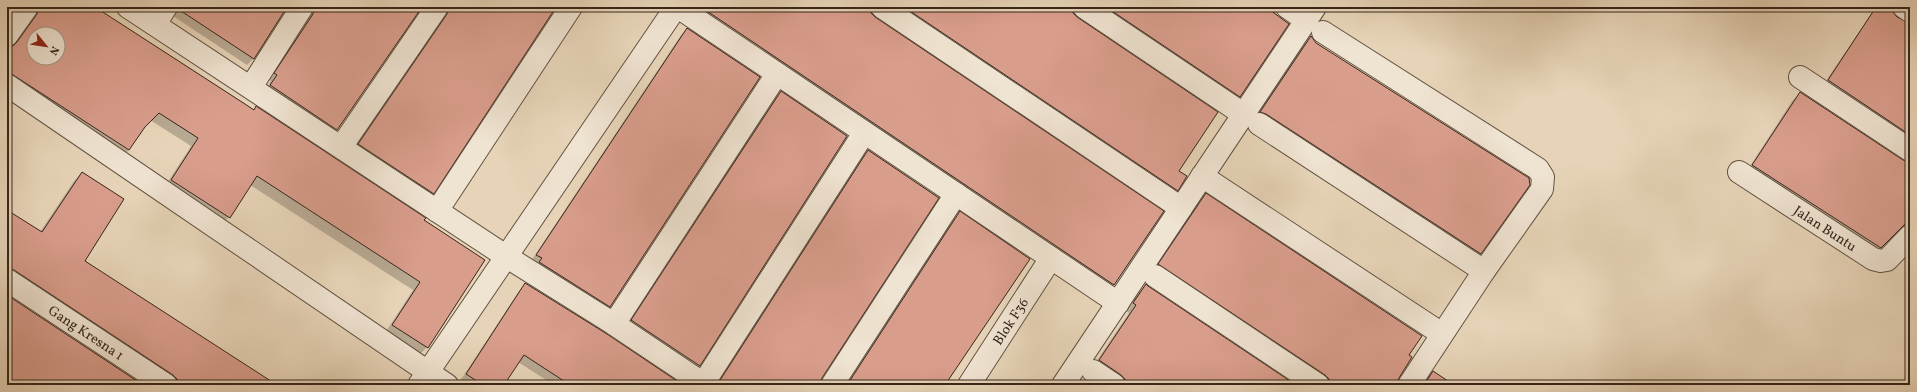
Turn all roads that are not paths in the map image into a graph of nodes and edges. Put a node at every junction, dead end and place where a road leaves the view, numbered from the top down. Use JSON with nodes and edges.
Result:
{"nodes":[{"id":1,"x":27,"y":7,"type":"edge"},
{"id":2,"x":128,"y":7,"type":"edge"},
{"id":3,"x":302,"y":7,"type":"edge"},
{"id":4,"x":437,"y":7,"type":"edge"},
{"id":5,"x":572,"y":7,"type":"edge"},
{"id":6,"x":677,"y":7,"type":"edge"},
{"id":7,"x":882,"y":7,"type":"edge"},
{"id":8,"x":1084,"y":7,"type":"edge"},
{"id":9,"x":1287,"y":7,"type":"edge"},
{"id":10,"x":1904,"y":7,"type":"edge"},
{"id":11,"x":1910,"y":12,"type":"edge"},
{"id":12,"x":161,"y":16,"type":"edge"},
{"id":13,"x":1315,"y":20,"type":"edge"},
{"id":14,"x":7,"y":35,"type":"edge"},
{"id":15,"x":777,"y":74,"type":"junction"},
{"id":16,"x":1800,"y":77,"type":"dead end"},
{"id":17,"x":7,"y":85,"type":"edge"},
{"id":18,"x":251,"y":87,"type":"junction"},
{"id":19,"x":1251,"y":119,"type":"junction"},
{"id":20,"x":864,"y":133,"type":"junction"},
{"id":21,"x":341,"y":147,"type":"junction"},
{"id":22,"x":1910,"y":150,"type":"edge"},
{"id":23,"x":1739,"y":172,"type":"dead end"},
{"id":24,"x":1202,"y":176,"type":"junction"},
{"id":25,"x":956,"y":194,"type":"junction"},
{"id":26,"x":1181,"y":208,"type":"junction"},
{"id":27,"x":436,"y":211,"type":"junction"},
{"id":28,"x":1910,"y":236,"type":"edge"},
{"id":29,"x":507,"y":257,"type":"junction"},
{"id":30,"x":1051,"y":258,"type":"junction"},
{"id":31,"x":1484,"y":271,"type":"junction"},
{"id":32,"x":1155,"y":276,"type":"dead end"},
{"id":33,"x":7,"y":280,"type":"edge"},
{"id":34,"x":1118,"y":303,"type":"junction"},
{"id":35,"x":614,"y":324,"type":"junction"},
{"id":36,"x":1442,"y":334,"type":"junction"},
{"id":37,"x":1093,"y":371,"type":"dead end"},
{"id":38,"x":423,"y":378,"type":"edge"},
{"id":39,"x":704,"y":384,"type":"edge"},
{"id":40,"x":166,"y":385,"type":"edge"},
{"id":41,"x":447,"y":385,"type":"edge"},
{"id":42,"x":832,"y":385,"type":"edge"},
{"id":43,"x":969,"y":385,"type":"edge"},
{"id":44,"x":1063,"y":385,"type":"edge"},
{"id":45,"x":1114,"y":385,"type":"edge"},
{"id":46,"x":1318,"y":385,"type":"edge"},
{"id":47,"x":1409,"y":385,"type":"edge"}],
"edges":[{"from":1,"to":14,"type":"street"},
{"from":2,"to":12,"type":"street"},
{"from":3,"to":18,"type":"street"},
{"from":4,"to":21,"type":"street"},
{"from":5,"to":27,"type":"street"},
{"from":6,"to":15,"type":"street"},
{"from":6,"to":29,"type":"street"},
{"from":7,"to":26,"type":"street"},
{"from":8,"to":19,"type":"street"},
{"from":9,"to":13,"type":"street"},
{"from":10,"to":11,"type":"street"},
{"from":12,"to":18,"type":"street"},
{"from":13,"to":19,"type":"street"},
{"from":13,"to":31,"type":"street"},
{"from":15,"to":20,"type":"street"},
{"from":15,"to":35,"type":"street"},
{"from":16,"to":22,"type":"street"},
{"from":17,"to":38,"type":"street"},
{"from":18,"to":21,"type":"street"},
{"from":19,"to":24,"type":"street"},
{"from":19,"to":31,"type":"street"},
{"from":20,"to":25,"type":"street"},
{"from":20,"to":39,"type":"street"},
{"from":21,"to":27,"type":"street"},
{"from":23,"to":28,"type":"street","name":"Jalan Buntu"},
{"from":24,"to":26,"type":"street"},
{"from":24,"to":36,"type":"street"},
{"from":25,"to":30,"type":"street"},
{"from":25,"to":42,"type":"street"},
{"from":26,"to":34,"type":"street"},
{"from":27,"to":29,"type":"street"},
{"from":29,"to":35,"type":"street"},
{"from":29,"to":38,"type":"street"},
{"from":30,"to":34,"type":"street"},
{"from":30,"to":43,"type":"street","name":"Blok F36"},
{"from":31,"to":36,"type":"street"},
{"from":32,"to":46,"type":"street"},
{"from":33,"to":40,"type":"street","name":"Gang Kresna 1"},
{"from":34,"to":44,"type":"street"},
{"from":35,"to":39,"type":"street"},
{"from":36,"to":47,"type":"street"},
{"from":37,"to":45,"type":"street"},
{"from":38,"to":41,"type":"street"}]}
